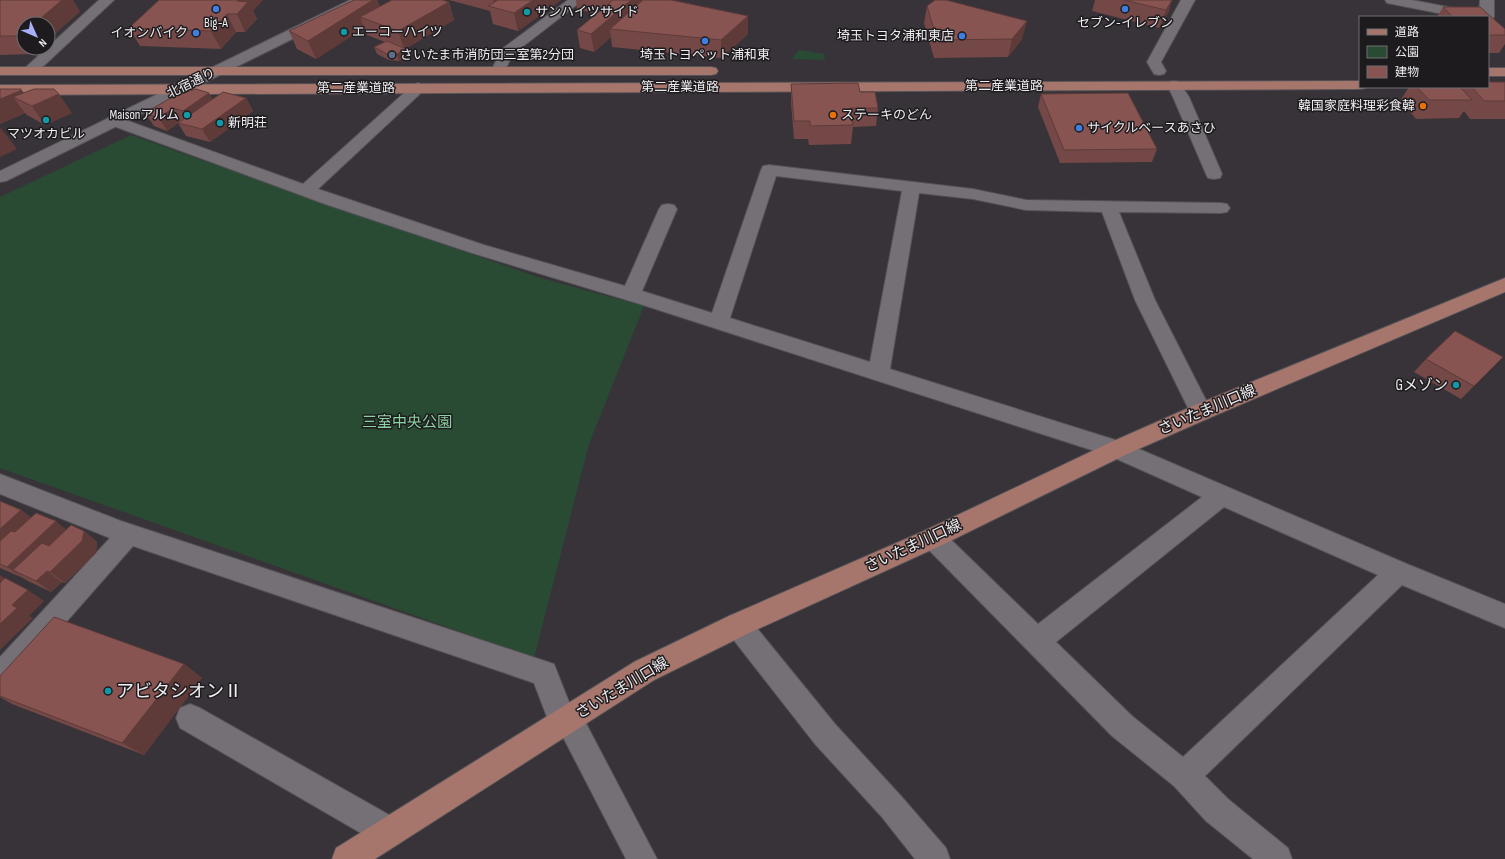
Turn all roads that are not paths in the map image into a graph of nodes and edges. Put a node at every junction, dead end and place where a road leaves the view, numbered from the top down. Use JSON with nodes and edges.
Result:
{"nodes":[{"id":1,"x":106,"y":0,"type":"edge"},
{"id":2,"x":360,"y":0,"type":"edge"},
{"id":3,"x":576,"y":0,"type":"edge"},
{"id":4,"x":1392,"y":0,"type":"edge"},
{"id":5,"x":1487,"y":0,"type":"edge"},
{"id":6,"x":1180,"y":5,"type":"edge"},
{"id":7,"x":1469,"y":16,"type":"edge"},
{"id":8,"x":1486,"y":16,"type":"edge"},
{"id":9,"x":0,"y":71,"type":"edge"},
{"id":10,"x":30,"y":71,"type":"junction"},
{"id":11,"x":216,"y":71,"type":"junction"},
{"id":12,"x":498,"y":71,"type":"junction"},
{"id":13,"x":721,"y":71,"type":"dead end"},
{"id":14,"x":1143,"y":71,"type":"dead end"},
{"id":15,"x":1159,"y":71,"type":"junction"},
{"id":16,"x":1267,"y":71,"type":"dead end"},
{"id":17,"x":1359,"y":72,"type":"edge"},
{"id":18,"x":1489,"y":72,"type":"edge"},
{"id":19,"x":1505,"y":72,"type":"edge"},
{"id":20,"x":1174,"y":78,"type":"junction"},
{"id":21,"x":1489,"y":84,"type":"edge"},
{"id":22,"x":1505,"y":84,"type":"edge"},
{"id":23,"x":1359,"y":85,"type":"edge"},
{"id":24,"x":181,"y":88,"type":"junction"},
{"id":25,"x":418,"y":88,"type":"junction"},
{"id":26,"x":1,"y":91,"type":"edge"},
{"id":27,"x":114,"y":121,"type":"junction"},
{"id":28,"x":1214,"y":174,"type":"dead end"},
{"id":29,"x":0,"y":176,"type":"edge"},
{"id":30,"x":911,"y":188,"type":"junction"},
{"id":31,"x":306,"y":191,"type":"junction"},
{"id":32,"x":1108,"y":206,"type":"junction"},
{"id":33,"x":1221,"y":208,"type":"dead end"},
{"id":34,"x":668,"y":210,"type":"dead end"},
{"id":35,"x":1502,"y":289,"type":"edge"},
{"id":36,"x":631,"y":294,"type":"junction"},
{"id":37,"x":719,"y":322,"type":"junction"},
{"id":38,"x":879,"y":372,"type":"junction"},
{"id":39,"x":1201,"y":412,"type":"junction"},
{"id":40,"x":1118,"y":449,"type":"junction"},
{"id":41,"x":0,"y":484,"type":"edge"},
{"id":42,"x":1222,"y":495,"type":"junction"},
{"id":43,"x":129,"y":534,"type":"junction"},
{"id":44,"x":933,"y":538,"type":"junction"},
{"id":45,"x":1398,"y":572,"type":"junction"},
{"id":46,"x":1505,"y":616,"type":"edge"},
{"id":47,"x":738,"y":625,"type":"junction"},
{"id":48,"x":1038,"y":641,"type":"junction"},
{"id":49,"x":0,"y":677,"type":"edge"},
{"id":50,"x":190,"y":718,"type":"dead end"},
{"id":51,"x":566,"y":721,"type":"junction"},
{"id":52,"x":1184,"y":776,"type":"junction"},
{"id":53,"x":389,"y":832,"type":"junction"},
{"id":54,"x":348,"y":859,"type":"edge"},
{"id":55,"x":642,"y":859,"type":"edge"},
{"id":56,"x":935,"y":859,"type":"edge"},
{"id":57,"x":1277,"y":859,"type":"edge"}],
"edges":[{"from":1,"to":10,"type":"street"},
{"from":2,"to":11,"type":"street","name":"北宿通り"},
{"from":3,"to":12,"type":"street"},
{"from":4,"to":7,"type":"street"},
{"from":5,"to":8,"type":"street"},
{"from":6,"to":15,"type":"street"},
{"from":9,"to":10,"type":"main road","name":"第二産業道路"},
{"from":10,"to":11,"type":"main road","name":"第二産業道路"},
{"from":11,"to":12,"type":"main road","name":"第二産業道路"},
{"from":11,"to":24,"type":"street","name":"北宿通り"},
{"from":12,"to":13,"type":"main road","name":"第二産業道路"},
{"from":14,"to":15,"type":"main road","name":"第二産業道路"},
{"from":15,"to":20,"type":"main road","name":"第二産業道路"},
{"from":16,"to":17,"type":"main road"},
{"from":18,"to":19,"type":"main road"},
{"from":20,"to":23,"type":"main road","name":"第二産業道路"},
{"from":20,"to":25,"type":"main road","name":"第二産業道路"},
{"from":20,"to":28,"type":"street"},
{"from":21,"to":22,"type":"main road"},
{"from":24,"to":25,"type":"main road","name":"第二産業道路"},
{"from":24,"to":26,"type":"main road","name":"第二産業道路"},
{"from":24,"to":27,"type":"street","name":"北宿通り"},
{"from":25,"to":31,"type":"street"},
{"from":27,"to":29,"type":"street","name":"北宿通り"},
{"from":27,"to":31,"type":"street"},
{"from":30,"to":32,"type":"street"},
{"from":30,"to":37,"type":"street"},
{"from":30,"to":38,"type":"street"},
{"from":31,"to":36,"type":"street"},
{"from":32,"to":33,"type":"street"},
{"from":32,"to":39,"type":"street"},
{"from":34,"to":36,"type":"street"},
{"from":35,"to":39,"type":"main road","name":"さいたま川口線"},
{"from":36,"to":37,"type":"street"},
{"from":37,"to":38,"type":"street"},
{"from":38,"to":40,"type":"street"},
{"from":39,"to":40,"type":"main road","name":"さいたま川口線"},
{"from":40,"to":42,"type":"street"},
{"from":40,"to":44,"type":"main road","name":"さいたま川口線"},
{"from":41,"to":43,"type":"street"},
{"from":42,"to":45,"type":"street"},
{"from":42,"to":48,"type":"street"},
{"from":43,"to":49,"type":"street"},
{"from":43,"to":51,"type":"street"},
{"from":44,"to":47,"type":"main road","name":"さいたま川口線"},
{"from":44,"to":48,"type":"street"},
{"from":45,"to":46,"type":"street"},
{"from":45,"to":52,"type":"street"},
{"from":47,"to":51,"type":"main road","name":"さいたま川口線"},
{"from":47,"to":56,"type":"street"},
{"from":48,"to":52,"type":"street"},
{"from":50,"to":53,"type":"street"},
{"from":51,"to":53,"type":"main road","name":"さいたま川口線"},
{"from":51,"to":55,"type":"street"},
{"from":52,"to":57,"type":"street"},
{"from":53,"to":54,"type":"main road","name":"さいたま川口線"}]}
